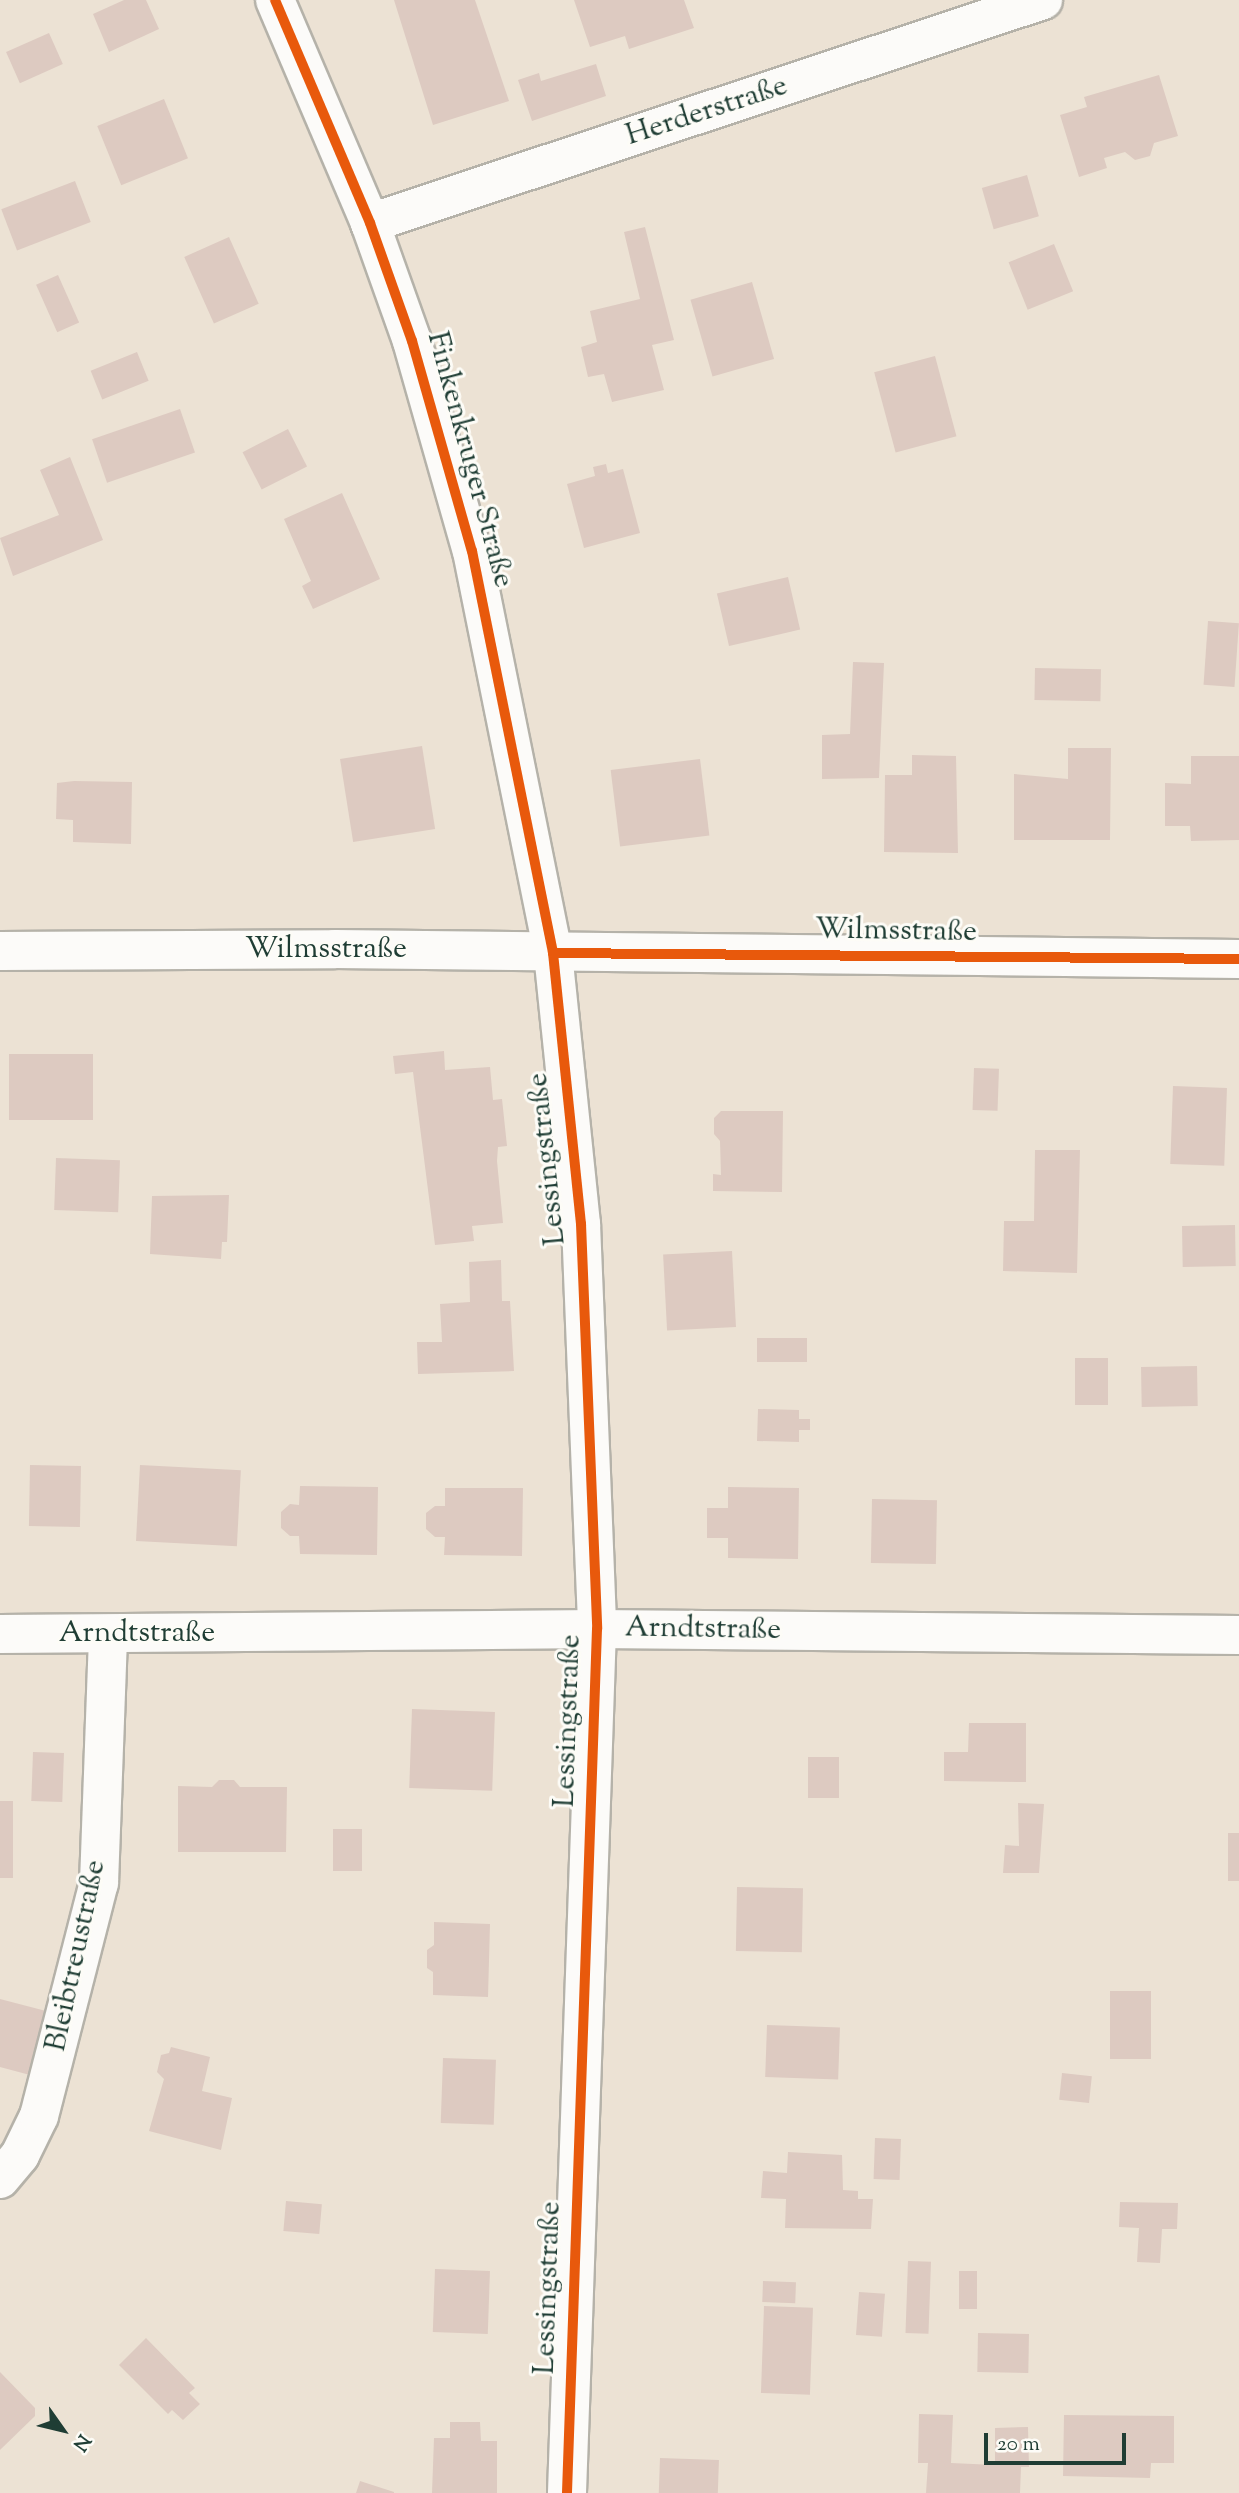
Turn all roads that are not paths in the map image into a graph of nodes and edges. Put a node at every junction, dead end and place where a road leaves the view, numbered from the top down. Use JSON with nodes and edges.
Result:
{"nodes":[{"id":1,"x":275,"y":0,"type":"edge"},
{"id":2,"x":1043,"y":0,"type":"edge"},
{"id":3,"x":370,"y":223,"type":"junction"},
{"id":4,"x":0,"y":951,"type":"edge"},
{"id":5,"x":553,"y":953,"type":"junction"},
{"id":6,"x":1239,"y":959,"type":"edge"},
{"id":7,"x":597,"y":1629,"type":"junction"},
{"id":8,"x":0,"y":1634,"type":"edge"},
{"id":9,"x":108,"y":1635,"type":"junction"},
{"id":10,"x":1239,"y":1635,"type":"edge"},
{"id":11,"x":0,"y":2179,"type":"edge"},
{"id":12,"x":567,"y":2493,"type":"edge"}],
"edges":[{"from":1,"to":3,"type":"street","name":"Finkenkruger Straße"},
{"from":2,"to":3,"type":"street","name":"Herderstraße"},
{"from":3,"to":5,"type":"street","name":"Finkenkruger Straße"},
{"from":4,"to":5,"type":"street","name":"Wilmsstraße"},
{"from":5,"to":6,"type":"street","name":"Wilmsstraße"},
{"from":5,"to":7,"type":"street","name":"Lessingstraße"},
{"from":7,"to":9,"type":"street","name":"Arndtstraße"},
{"from":7,"to":10,"type":"street","name":"Arndtstraße"},
{"from":7,"to":12,"type":"street","name":"Lessingstraße"},
{"from":8,"to":9,"type":"street","name":"Arndtstraße"},
{"from":9,"to":11,"type":"street","name":"Bleibtreustraße"}]}
